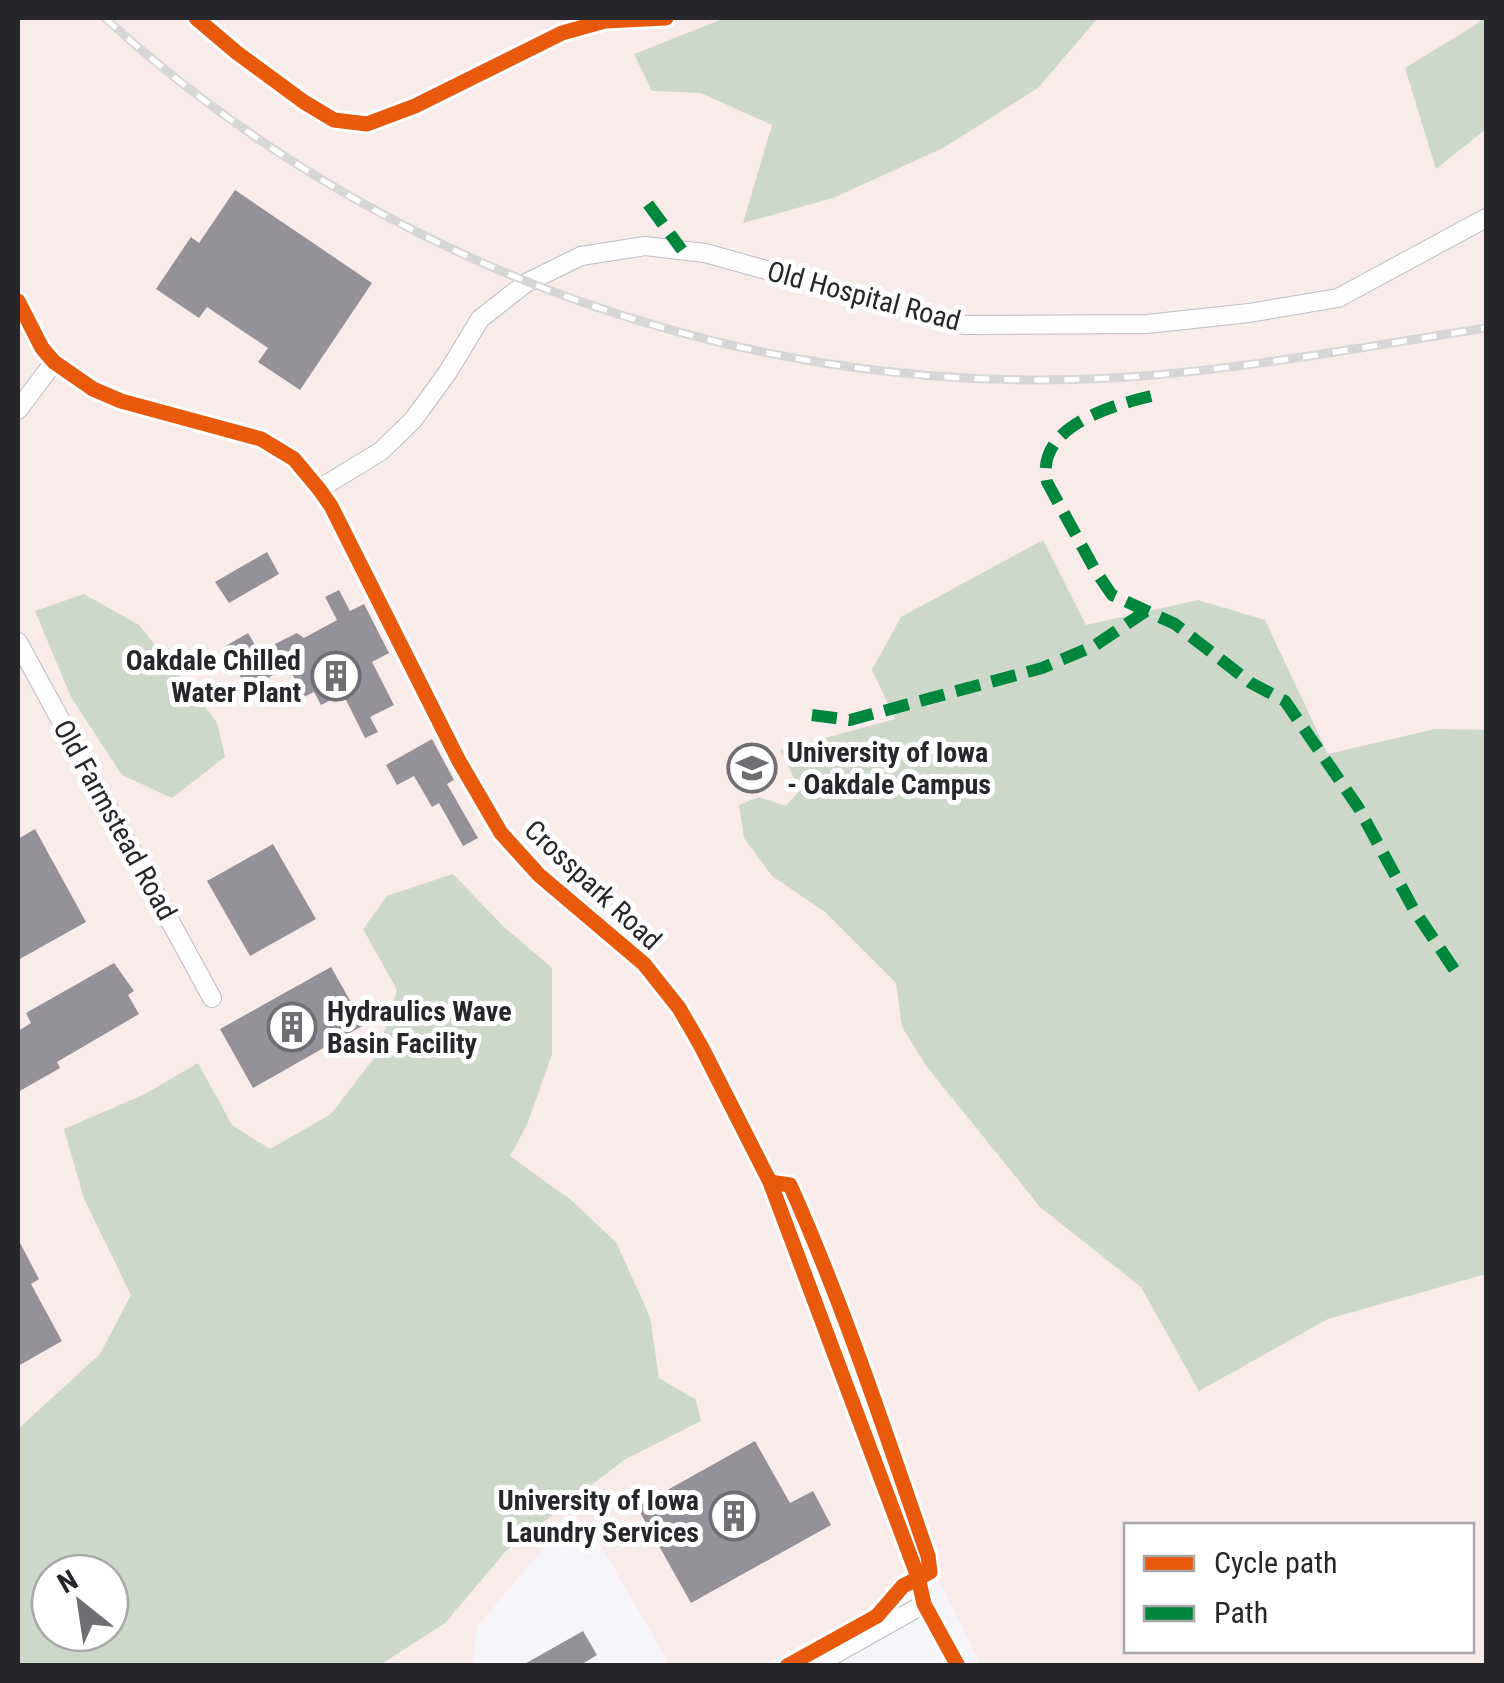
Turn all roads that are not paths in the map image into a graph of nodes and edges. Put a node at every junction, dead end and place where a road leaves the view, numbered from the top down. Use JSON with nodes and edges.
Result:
{"nodes":[{"id":1,"x":1486,"y":218,"type":"edge"},
{"id":2,"x":18,"y":301,"type":"edge"},
{"id":3,"x":54,"y":362,"type":"junction"},
{"id":4,"x":18,"y":410,"type":"edge"},
{"id":5,"x":320,"y":489,"type":"junction"},
{"id":6,"x":18,"y":642,"type":"edge"},
{"id":7,"x":212,"y":998,"type":"dead end"},
{"id":8,"x":924,"y":1604,"type":"junction"},
{"id":9,"x":814,"y":1666,"type":"edge"},
{"id":10,"x":958,"y":1666,"type":"edge"}],
"edges":[{"from":1,"to":5,"type":"street","name":"Old Hospital Road"},
{"from":2,"to":3,"type":"street","name":"Crosspark Road"},
{"from":3,"to":4,"type":"street"},
{"from":3,"to":5,"type":"street","name":"Crosspark Road"},
{"from":5,"to":8,"type":"street","name":"Crosspark Road"},
{"from":6,"to":7,"type":"street","name":"Old Farmstead Road"},
{"from":8,"to":9,"type":"street"},
{"from":8,"to":10,"type":"street","name":"Crosspark Road"}]}
